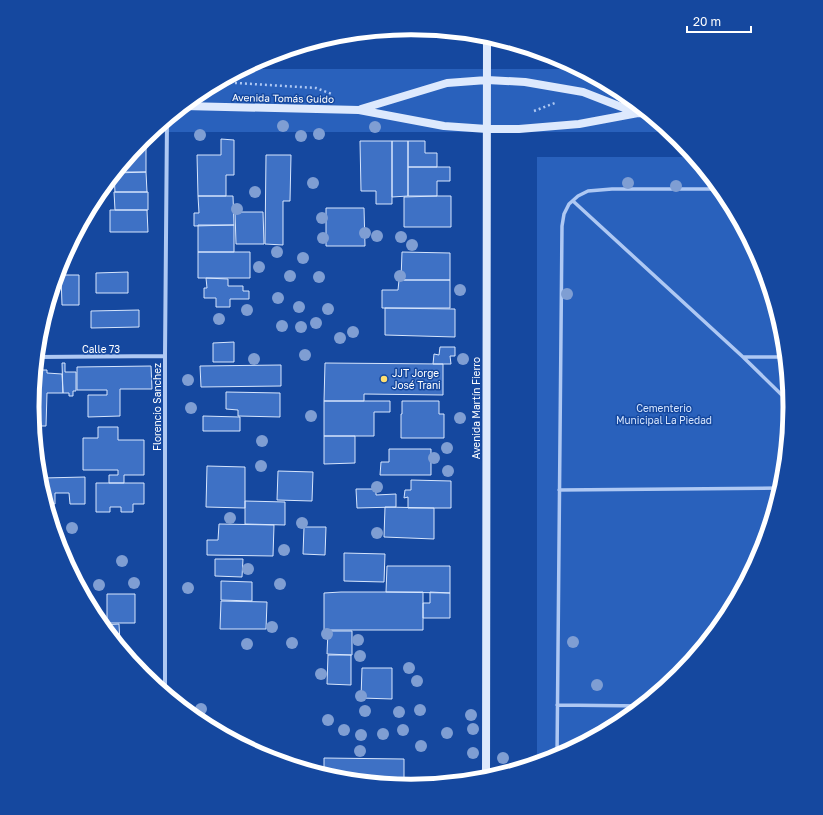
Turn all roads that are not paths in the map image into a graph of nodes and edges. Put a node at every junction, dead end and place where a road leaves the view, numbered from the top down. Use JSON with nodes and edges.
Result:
{"nodes":[{"id":1,"x":487,"y":43,"type":"edge"},
{"id":2,"x":487,"y":80,"type":"junction"},
{"id":3,"x":193,"y":106,"type":"edge"},
{"id":4,"x":359,"y":110,"type":"junction"},
{"id":5,"x":638,"y":113,"type":"joint"},
{"id":6,"x":167,"y":126,"type":"edge"},
{"id":7,"x":486,"y":129,"type":"junction"},
{"id":8,"x":713,"y":189,"type":"edge"},
{"id":9,"x":573,"y":201,"type":"junction"},
{"id":10,"x":165,"y":356,"type":"junction"},
{"id":11,"x":42,"y":357,"type":"edge"},
{"id":12,"x":743,"y":357,"type":"junction"},
{"id":13,"x":781,"y":357,"type":"edge"},
{"id":14,"x":784,"y":397,"type":"edge"},
{"id":15,"x":775,"y":488,"type":"edge"},
{"id":16,"x":559,"y":490,"type":"junction"},
{"id":17,"x":165,"y":687,"type":"edge"},
{"id":18,"x":557,"y":705,"type":"junction"},
{"id":19,"x":634,"y":706,"type":"edge"},
{"id":20,"x":557,"y":751,"type":"edge"},
{"id":21,"x":486,"y":772,"type":"edge"}],
"edges":[{"from":1,"to":2,"type":"main road","name":"Avenida Martín Fierro"},
{"from":2,"to":4,"type":"main road","name":"Avenida Tomás Guido"},
{"from":2,"to":5,"type":"main road","name":"Avenida Tomás Guido"},
{"from":2,"to":7,"type":"main road","name":"Avenida Martín Fierro"},
{"from":3,"to":4,"type":"main road","name":"Avenida Tomás Guido"},
{"from":4,"to":7,"type":"main road","name":"Avenida Tomás Guido"},
{"from":5,"to":7,"type":"main road","name":"Avenida Tomás Guido"},
{"from":6,"to":10,"type":"street","name":"Florencio Sanchez"},
{"from":7,"to":21,"type":"main road","name":"Avenida Martín Fierro"},
{"from":8,"to":9,"type":"street"},
{"from":9,"to":12,"type":"street"},
{"from":9,"to":16,"type":"street"},
{"from":10,"to":11,"type":"street","name":"Calle 73"},
{"from":10,"to":17,"type":"street","name":"Florencio Sanchez"},
{"from":12,"to":13,"type":"street"},
{"from":12,"to":14,"type":"street"},
{"from":15,"to":16,"type":"street"},
{"from":16,"to":18,"type":"street"},
{"from":18,"to":19,"type":"street"},
{"from":18,"to":20,"type":"street"}]}
